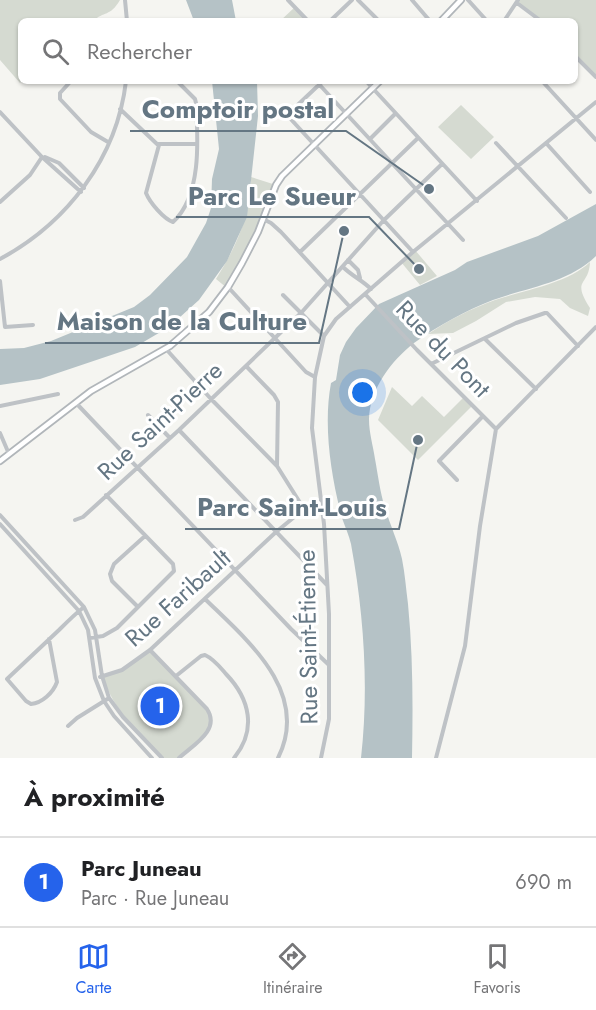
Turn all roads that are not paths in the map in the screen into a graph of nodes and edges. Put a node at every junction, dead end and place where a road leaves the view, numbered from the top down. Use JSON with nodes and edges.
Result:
{"nodes":[{"id":1,"x":125,"y":0,"type":"edge"},
{"id":2,"x":288,"y":0,"type":"edge"},
{"id":3,"x":352,"y":0,"type":"edge"},
{"id":4,"x":358,"y":0,"type":"edge"},
{"id":5,"x":412,"y":0,"type":"edge"},
{"id":6,"x":460,"y":0,"type":"edge"},
{"id":7,"x":468,"y":0,"type":"edge"},
{"id":8,"x":518,"y":1,"type":"edge"},
{"id":9,"x":127,"y":18,"type":"edge"},
{"id":10,"x":305,"y":18,"type":"edge"},
{"id":11,"x":333,"y":18,"type":"edge"},
{"id":12,"x":376,"y":18,"type":"edge"},
{"id":13,"x":427,"y":18,"type":"edge"},
{"id":14,"x":444,"y":18,"type":"edge"},
{"id":15,"x":484,"y":18,"type":"edge"},
{"id":16,"x":506,"y":18,"type":"edge"},
{"id":17,"x":538,"y":18,"type":"edge"},
{"id":18,"x":578,"y":59,"type":"edge"},
{"id":19,"x":596,"y":77,"type":"edge"},
{"id":20,"x":68,"y":84,"type":"edge"},
{"id":21,"x":125,"y":84,"type":"edge"},
{"id":22,"x":180,"y":84,"type":"edge"},
{"id":23,"x":317,"y":84,"type":"edge"},
{"id":24,"x":321,"y":84,"type":"edge"},
{"id":25,"x":369,"y":84,"type":"edge"},
{"id":26,"x":377,"y":84,"type":"edge"},
{"id":27,"x":545,"y":84,"type":"edge"},
{"id":28,"x":373,"y":88,"type":"junction"},
{"id":29,"x":596,"y":102,"type":"edge"},
{"id":30,"x":120,"y":109,"type":"junction"},
{"id":31,"x":0,"y":112,"type":"edge"},
{"id":32,"x":346,"y":114,"type":"junction"},
{"id":33,"x":395,"y":114,"type":"junction"},
{"id":34,"x":576,"y":118,"type":"junction"},
{"id":35,"x":418,"y":138,"type":"junction"},
{"id":36,"x":369,"y":139,"type":"junction"},
{"id":37,"x":596,"y":140,"type":"edge"},
{"id":38,"x":108,"y":142,"type":"junction"},
{"id":39,"x":496,"y":143,"type":"dead end"},
{"id":40,"x":546,"y":143,"type":"junction"},
{"id":41,"x":197,"y":144,"type":"junction"},
{"id":42,"x":159,"y":145,"type":"junction"},
{"id":43,"x":314,"y":145,"type":"junction"},
{"id":44,"x":42,"y":157,"type":"junction"},
{"id":45,"x":393,"y":163,"type":"junction"},
{"id":46,"x":442,"y":164,"type":"junction"},
{"id":47,"x":518,"y":167,"type":"junction"},
{"id":48,"x":82,"y":190,"type":"junction"},
{"id":49,"x":416,"y":190,"type":"junction"},
{"id":50,"x":590,"y":192,"type":"dead end"},
{"id":51,"x":359,"y":195,"type":"junction"},
{"id":52,"x":477,"y":201,"type":"junction"},
{"id":53,"x":0,"y":202,"type":"edge"},
{"id":54,"x":566,"y":218,"type":"dead end"},
{"id":55,"x":263,"y":219,"type":"junction"},
{"id":56,"x":383,"y":221,"type":"junction"},
{"id":57,"x":448,"y":224,"type":"junction"},
{"id":58,"x":463,"y":240,"type":"dead end"},
{"id":59,"x":300,"y":252,"type":"junction"},
{"id":60,"x":413,"y":252,"type":"junction"},
{"id":61,"x":0,"y":259,"type":"edge"},
{"id":62,"x":348,"y":260,"type":"junction"},
{"id":63,"x":343,"y":267,"type":"junction"},
{"id":64,"x":360,"y":278,"type":"junction"},
{"id":65,"x":0,"y":281,"type":"edge"},
{"id":66,"x":328,"y":283,"type":"junction"},
{"id":67,"x":228,"y":287,"type":"junction"},
{"id":68,"x":371,"y":289,"type":"junction"},
{"id":69,"x":365,"y":294,"type":"junction"},
{"id":70,"x":283,"y":295,"type":"dead end"},
{"id":71,"x":350,"y":308,"type":"junction"},
{"id":72,"x":301,"y":313,"type":"junction"},
{"id":73,"x":33,"y":325,"type":"dead end"},
{"id":74,"x":596,"y":327,"type":"edge"},
{"id":75,"x":324,"y":336,"type":"junction"},
{"id":76,"x":274,"y":338,"type":"junction"},
{"id":77,"x":485,"y":339,"type":"junction"},
{"id":78,"x":578,"y":346,"type":"junction"},
{"id":79,"x":166,"y":349,"type":"junction"},
{"id":80,"x":431,"y":364,"type":"junction"},
{"id":81,"x":246,"y":366,"type":"junction"},
{"id":82,"x":315,"y":377,"type":"junction"},
{"id":83,"x":536,"y":389,"type":"junction"},
{"id":84,"x":58,"y":394,"type":"dead end"},
{"id":85,"x":211,"y":399,"type":"junction"},
{"id":86,"x":76,"y":404,"type":"junction"},
{"id":87,"x":0,"y":405,"type":"edge"},
{"id":88,"x":148,"y":415,"type":"dead end"},
{"id":89,"x":483,"y":416,"type":"junction"},
{"id":90,"x":496,"y":429,"type":"junction"},
{"id":91,"x":179,"y":430,"type":"junction"},
{"id":92,"x":0,"y":433,"type":"edge"},
{"id":93,"x":169,"y":437,"type":"junction"},
{"id":94,"x":9,"y":454,"type":"junction"},
{"id":95,"x":0,"y":461,"type":"edge"},
{"id":96,"x":136,"y":466,"type":"junction"},
{"id":97,"x":277,"y":466,"type":"junction"},
{"id":98,"x":457,"y":480,"type":"dead end"},
{"id":99,"x":106,"y":495,"type":"junction"},
{"id":100,"x":304,"y":509,"type":"junction"},
{"id":101,"x":322,"y":510,"type":"junction"},
{"id":102,"x":0,"y":515,"type":"edge"},
{"id":103,"x":75,"y":520,"type":"dead end"},
{"id":104,"x":0,"y":524,"type":"edge"},
{"id":105,"x":11,"y":527,"type":"junction"},
{"id":106,"x":6,"y":531,"type":"junction"},
{"id":107,"x":276,"y":532,"type":"junction"},
{"id":108,"x":145,"y":536,"type":"junction"},
{"id":109,"x":236,"y":570,"type":"junction"},
{"id":110,"x":327,"y":585,"type":"junction"},
{"id":111,"x":206,"y":599,"type":"junction"},
{"id":112,"x":138,"y":607,"type":"junction"},
{"id":113,"x":84,"y":608,"type":"junction"},
{"id":114,"x":79,"y":611,"type":"junction"},
{"id":115,"x":97,"y":637,"type":"junction"},
{"id":116,"x":90,"y":638,"type":"junction"},
{"id":117,"x":49,"y":639,"type":"junction"},
{"id":118,"x":150,"y":651,"type":"junction"},
{"id":119,"x":329,"y":665,"type":"junction"},
{"id":120,"x":102,"y":676,"type":"junction"},
{"id":121,"x":176,"y":676,"type":"junction"},
{"id":122,"x":95,"y":678,"type":"junction"},
{"id":123,"x":110,"y":698,"type":"junction"},
{"id":124,"x":104,"y":701,"type":"junction"},
{"id":125,"x":68,"y":726,"type":"dead end"},
{"id":126,"x":152,"y":758,"type":"edge"},
{"id":127,"x":162,"y":758,"type":"edge"},
{"id":128,"x":179,"y":758,"type":"edge"},
{"id":129,"x":234,"y":758,"type":"edge"},
{"id":130,"x":278,"y":758,"type":"edge"},
{"id":131,"x":321,"y":758,"type":"edge"},
{"id":132,"x":436,"y":758,"type":"edge"}],
"edges":[{"from":1,"to":9,"type":"street"},
{"from":2,"to":10,"type":"street"},
{"from":3,"to":11,"type":"street"},
{"from":4,"to":12,"type":"street"},
{"from":5,"to":13,"type":"street"},
{"from":6,"to":14,"type":"main road"},
{"from":7,"to":15,"type":"street"},
{"from":8,"to":16,"type":"street"},
{"from":8,"to":17,"type":"street"},
{"from":18,"to":19,"type":"street"},
{"from":20,"to":38,"type":"street"},
{"from":21,"to":30,"type":"street"},
{"from":22,"to":41,"type":"street"},
{"from":23,"to":43,"type":"street"},
{"from":24,"to":32,"type":"street"},
{"from":25,"to":28,"type":"street"},
{"from":26,"to":28,"type":"main road"},
{"from":27,"to":34,"type":"street"},
{"from":28,"to":32,"type":"main road"},
{"from":28,"to":33,"type":"street"},
{"from":29,"to":34,"type":"street","name":"Rue Saint-Étienne"},
{"from":30,"to":38,"type":"street"},
{"from":30,"to":42,"type":"street"},
{"from":31,"to":44,"type":"street"},
{"from":32,"to":36,"type":"street"},
{"from":32,"to":43,"type":"main road"},
{"from":33,"to":35,"type":"street"},
{"from":33,"to":36,"type":"street"},
{"from":34,"to":37,"type":"street"},
{"from":34,"to":40,"type":"street","name":"Rue Saint-Étienne"},
{"from":35,"to":45,"type":"street"},
{"from":35,"to":46,"type":"street"},
{"from":36,"to":45,"type":"street"},
{"from":38,"to":48,"type":"street"},
{"from":39,"to":47,"type":"street"},
{"from":40,"to":47,"type":"street","name":"Rue Saint-Étienne"},
{"from":40,"to":50,"type":"street"},
{"from":41,"to":42,"type":"street"},
{"from":41,"to":42,"type":"street"},
{"from":43,"to":51,"type":"street"},
{"from":43,"to":55,"type":"main road"},
{"from":44,"to":48,"type":"street"},
{"from":44,"to":53,"type":"street"},
{"from":45,"to":49,"type":"street"},
{"from":45,"to":51,"type":"street"},
{"from":46,"to":49,"type":"street","name":"Rue Saint-Pierre"},
{"from":46,"to":52,"type":"street"},
{"from":47,"to":52,"type":"street","name":"Rue Saint-Étienne"},
{"from":47,"to":54,"type":"street"},
{"from":48,"to":61,"type":"street"},
{"from":49,"to":56,"type":"street","name":"Rue Saint-Pierre"},
{"from":49,"to":57,"type":"street"},
{"from":51,"to":56,"type":"street"},
{"from":51,"to":59,"type":"street"},
{"from":52,"to":57,"type":"street","name":"Rue Saint-Étienne"},
{"from":55,"to":59,"type":"street"},
{"from":55,"to":67,"type":"main road"},
{"from":56,"to":60,"type":"street"},
{"from":56,"to":62,"type":"street","name":"Rue Saint-Pierre"},
{"from":57,"to":58,"type":"street"},
{"from":57,"to":60,"type":"street","name":"Rue Saint-Étienne"},
{"from":59,"to":66,"type":"street"},
{"from":60,"to":68,"type":"street","name":"Rue Saint-Étienne"},
{"from":62,"to":63,"type":"street","name":"Rue Saint-Pierre"},
{"from":62,"to":64,"type":"street"},
{"from":63,"to":64,"type":"street"},
{"from":63,"to":66,"type":"street","name":"Rue Saint-Pierre"},
{"from":64,"to":68,"type":"street"},
{"from":65,"to":73,"type":"street"},
{"from":66,"to":71,"type":"street"},
{"from":66,"to":72,"type":"street","name":"Rue Saint-Pierre"},
{"from":67,"to":76,"type":"street"},
{"from":67,"to":79,"type":"main road"},
{"from":68,"to":69,"type":"street","name":"Rue Saint-Étienne"},
{"from":69,"to":71,"type":"street","name":"Rue Saint-Étienne"},
{"from":69,"to":80,"type":"street","name":"Rue du Pont"},
{"from":70,"to":72,"type":"street"},
{"from":71,"to":75,"type":"street","name":"Rue Saint-Étienne"},
{"from":72,"to":75,"type":"street"},
{"from":72,"to":76,"type":"street","name":"Rue Saint-Pierre"},
{"from":74,"to":78,"type":"street"},
{"from":75,"to":82,"type":"street","name":"Rue Saint-Étienne"},
{"from":76,"to":81,"type":"street","name":"Rue Saint-Pierre"},
{"from":76,"to":82,"type":"street"},
{"from":77,"to":78,"type":"street"},
{"from":77,"to":80,"type":"street"},
{"from":77,"to":83,"type":"street"},
{"from":78,"to":83,"type":"street"},
{"from":79,"to":85,"type":"street"},
{"from":79,"to":86,"type":"main road"},
{"from":80,"to":89,"type":"street","name":"Rue du Pont"},
{"from":81,"to":85,"type":"street","name":"Rue Saint-Pierre"},
{"from":81,"to":97,"type":"street"},
{"from":82,"to":101,"type":"street","name":"Rue Saint-Étienne"},
{"from":83,"to":90,"type":"street"},
{"from":84,"to":87,"type":"street"},
{"from":85,"to":91,"type":"street","name":"Rue Saint-Pierre"},
{"from":85,"to":97,"type":"street"},
{"from":86,"to":94,"type":"main road"},
{"from":86,"to":96,"type":"street"},
{"from":88,"to":93,"type":"street"},
{"from":89,"to":90,"type":"street","name":"Rue du Pont"},
{"from":89,"to":98,"type":"street"},
{"from":90,"to":132,"type":"street"},
{"from":91,"to":93,"type":"street","name":"Rue Saint-Pierre"},
{"from":91,"to":107,"type":"street"},
{"from":92,"to":94,"type":"street"},
{"from":93,"to":96,"type":"street","name":"Rue Saint-Pierre"},
{"from":94,"to":95,"type":"main road"},
{"from":96,"to":99,"type":"street","name":"Rue Saint-Pierre"},
{"from":96,"to":109,"type":"street"},
{"from":97,"to":100,"type":"street"},
{"from":99,"to":103,"type":"street","name":"Rue Saint-Pierre"},
{"from":99,"to":108,"type":"street"},
{"from":100,"to":101,"type":"street"},
{"from":100,"to":107,"type":"street","name":"Rue Faribault"},
{"from":101,"to":110,"type":"street","name":"Rue Saint-Étienne"},
{"from":102,"to":105,"type":"street"},
{"from":104,"to":106,"type":"street"},
{"from":105,"to":106,"type":"street"},
{"from":105,"to":113,"type":"street"},
{"from":106,"to":114,"type":"street"},
{"from":107,"to":109,"type":"street","name":"Rue Faribault"},
{"from":107,"to":110,"type":"street"},
{"from":108,"to":112,"type":"street"},
{"from":108,"to":112,"type":"street"},
{"from":109,"to":111,"type":"street","name":"Rue Faribault"},
{"from":109,"to":119,"type":"street"},
{"from":110,"to":119,"type":"street","name":"Rue Saint-Étienne"},
{"from":111,"to":118,"type":"street","name":"Rue Faribault"},
{"from":111,"to":130,"type":"street"},
{"from":112,"to":115,"type":"street"},
{"from":113,"to":114,"type":"street"},
{"from":113,"to":115,"type":"street"},
{"from":114,"to":116,"type":"street"},
{"from":114,"to":117,"type":"street"},
{"from":115,"to":116,"type":"street"},
{"from":115,"to":120,"type":"street"},
{"from":116,"to":122,"type":"street"},
{"from":117,"to":117,"type":"street"},
{"from":118,"to":120,"type":"street","name":"Rue Faribault"},
{"from":118,"to":121,"type":"street"},
{"from":119,"to":131,"type":"street","name":"Rue Saint-Étienne"},
{"from":120,"to":122,"type":"street","name":"Rue Faribault"},
{"from":120,"to":123,"type":"street"},
{"from":121,"to":128,"type":"street"},
{"from":121,"to":129,"type":"street"},
{"from":122,"to":124,"type":"street"},
{"from":123,"to":124,"type":"street"},
{"from":123,"to":127,"type":"street"},
{"from":124,"to":125,"type":"street"},
{"from":124,"to":126,"type":"street"}]}
